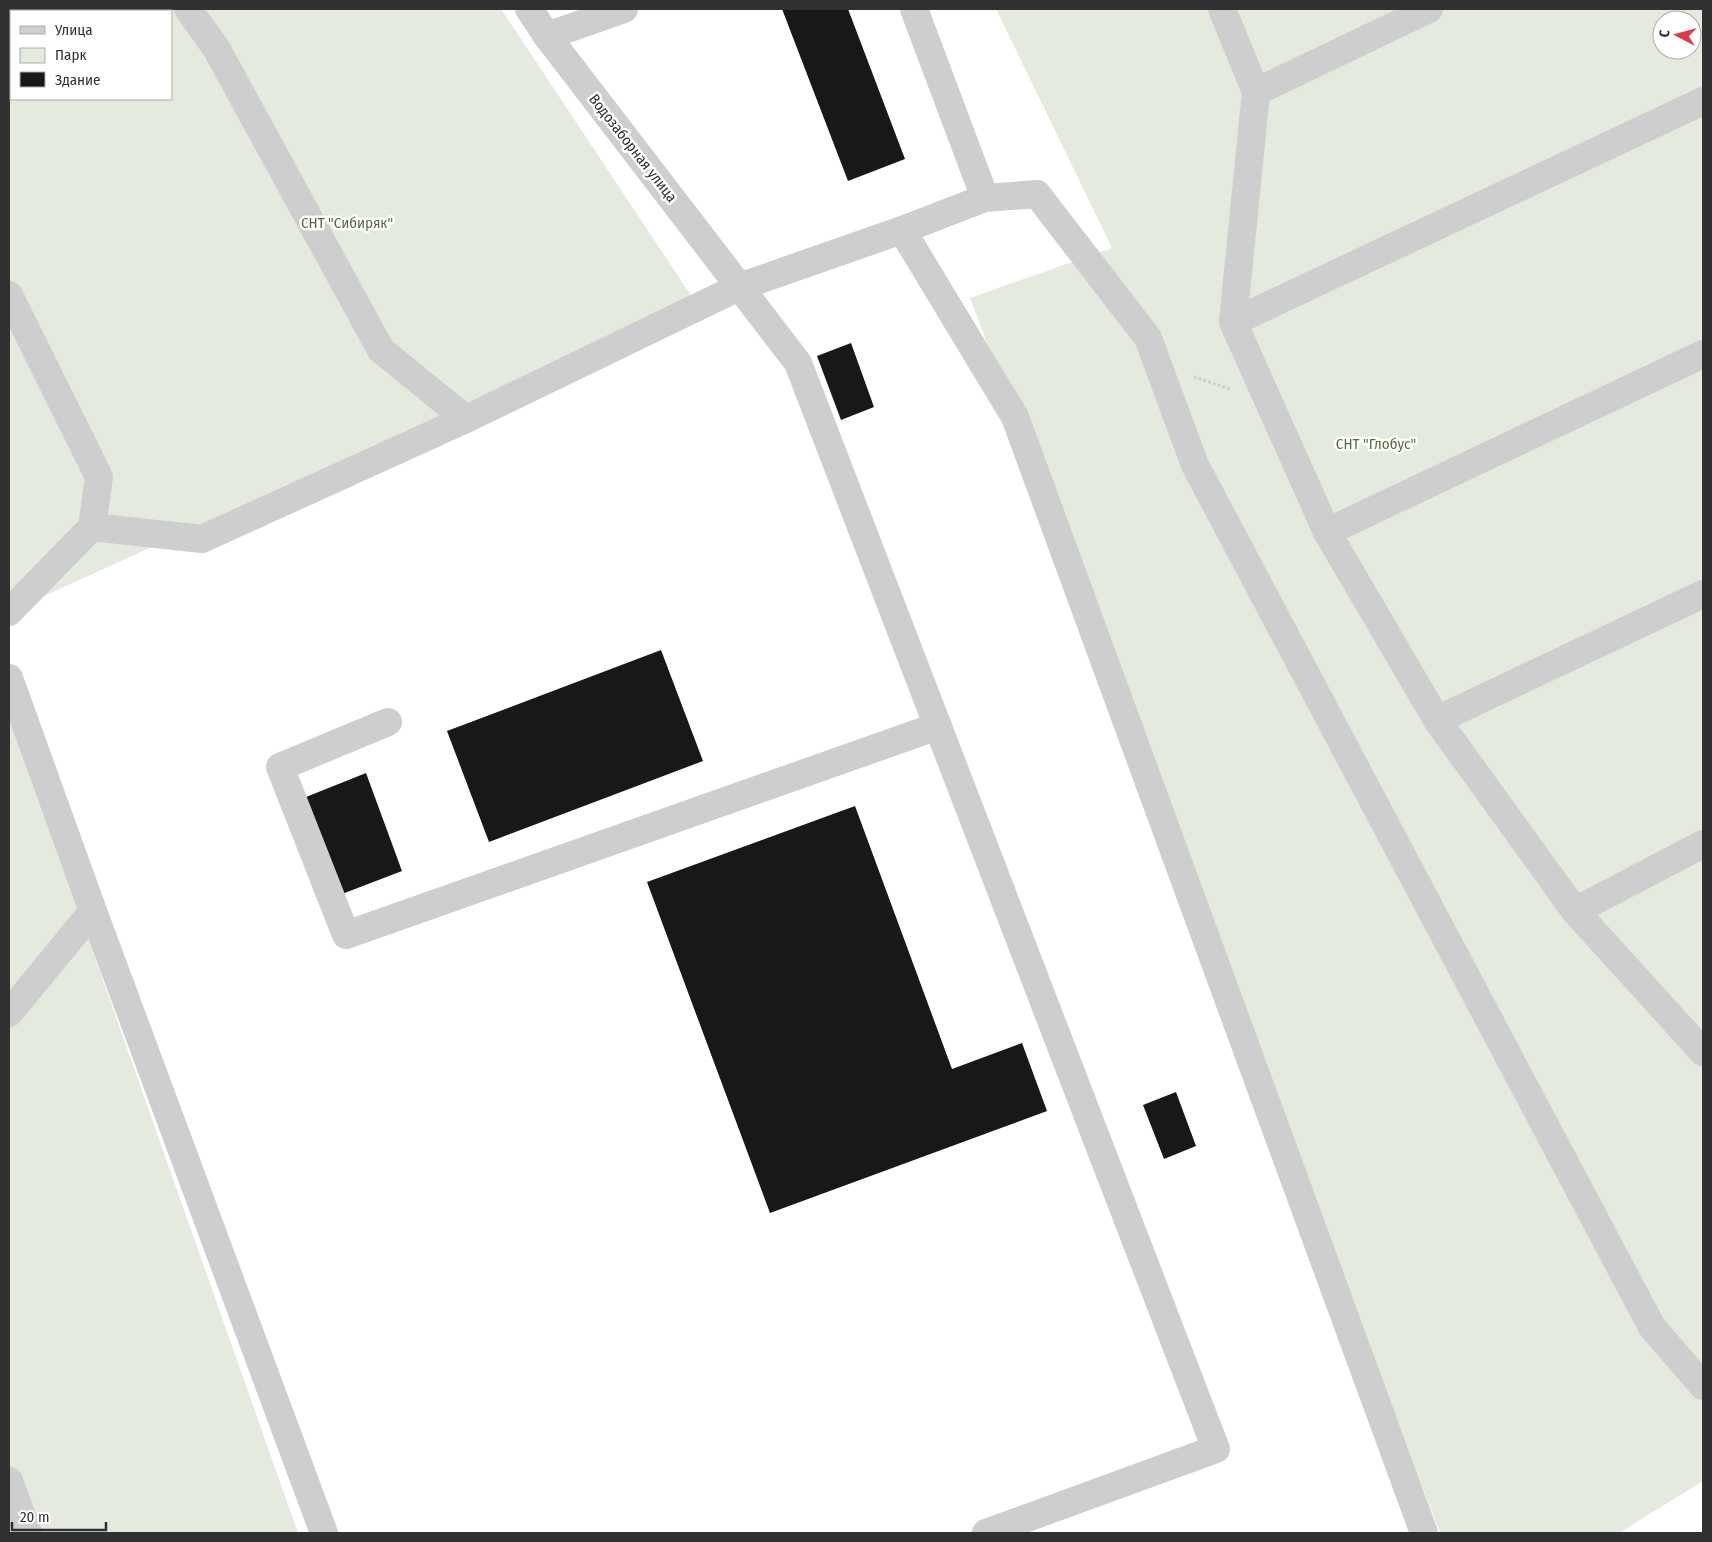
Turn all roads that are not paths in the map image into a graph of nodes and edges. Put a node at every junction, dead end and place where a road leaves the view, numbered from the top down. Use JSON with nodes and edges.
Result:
{"nodes":[{"id":1,"x":188,"y":9,"type":"edge"},
{"id":2,"x":529,"y":9,"type":"edge"},
{"id":3,"x":624,"y":9,"type":"edge"},
{"id":4,"x":914,"y":9,"type":"edge"},
{"id":5,"x":1222,"y":9,"type":"edge"},
{"id":6,"x":1429,"y":9,"type":"edge"},
{"id":7,"x":547,"y":36,"type":"junction"},
{"id":8,"x":1256,"y":92,"type":"junction"},
{"id":9,"x":1703,"y":101,"type":"edge"},
{"id":10,"x":985,"y":198,"type":"junction"},
{"id":11,"x":902,"y":230,"type":"junction"},
{"id":12,"x":739,"y":287,"type":"junction"},
{"id":13,"x":9,"y":295,"type":"edge"},
{"id":14,"x":1234,"y":322,"type":"junction"},
{"id":15,"x":1703,"y":354,"type":"edge"},
{"id":16,"x":466,"y":418,"type":"junction"},
{"id":17,"x":92,"y":527,"type":"junction"},
{"id":18,"x":1327,"y":532,"type":"junction"},
{"id":19,"x":1703,"y":594,"type":"edge"},
{"id":20,"x":9,"y":612,"type":"edge"},
{"id":21,"x":9,"y":678,"type":"edge"},
{"id":22,"x":1437,"y":720,"type":"junction"},
{"id":23,"x":388,"y":722,"type":"dead end"},
{"id":24,"x":938,"y":726,"type":"junction"},
{"id":25,"x":1703,"y":844,"type":"edge"},
{"id":26,"x":93,"y":911,"type":"junction"},
{"id":27,"x":1575,"y":911,"type":"junction"},
{"id":28,"x":9,"y":1013,"type":"edge"},
{"id":29,"x":1703,"y":1052,"type":"edge"},
{"id":30,"x":1703,"y":1386,"type":"edge"},
{"id":31,"x":9,"y":1481,"type":"edge"},
{"id":32,"x":28,"y":1533,"type":"edge"},
{"id":33,"x":324,"y":1533,"type":"edge"},
{"id":34,"x":986,"y":1533,"type":"edge"},
{"id":35,"x":1424,"y":1533,"type":"edge"}],
"edges":[{"from":1,"to":16,"type":"lane"},
{"from":2,"to":7,"type":"lane","name":"Водозаборная улица"},
{"from":3,"to":7,"type":"lane"},
{"from":4,"to":10,"type":"lane"},
{"from":5,"to":8,"type":"lane"},
{"from":6,"to":8,"type":"lane"},
{"from":7,"to":12,"type":"lane","name":"Водозаборная улица"},
{"from":8,"to":14,"type":"lane"},
{"from":9,"to":14,"type":"lane"},
{"from":10,"to":11,"type":"lane"},
{"from":10,"to":30,"type":"lane"},
{"from":11,"to":12,"type":"lane"},
{"from":11,"to":35,"type":"lane"},
{"from":12,"to":16,"type":"lane"},
{"from":12,"to":24,"type":"lane","name":"Водозаборная улица"},
{"from":13,"to":17,"type":"lane"},
{"from":14,"to":18,"type":"lane"},
{"from":15,"to":18,"type":"lane"},
{"from":16,"to":17,"type":"lane"},
{"from":17,"to":20,"type":"lane"},
{"from":18,"to":22,"type":"lane"},
{"from":19,"to":22,"type":"lane"},
{"from":21,"to":26,"type":"lane"},
{"from":22,"to":27,"type":"lane"},
{"from":23,"to":24,"type":"lane"},
{"from":24,"to":34,"type":"lane","name":"Водозаборная улица"},
{"from":25,"to":27,"type":"lane"},
{"from":26,"to":28,"type":"lane"},
{"from":26,"to":33,"type":"lane"},
{"from":27,"to":29,"type":"lane"},
{"from":31,"to":32,"type":"lane"}]}
